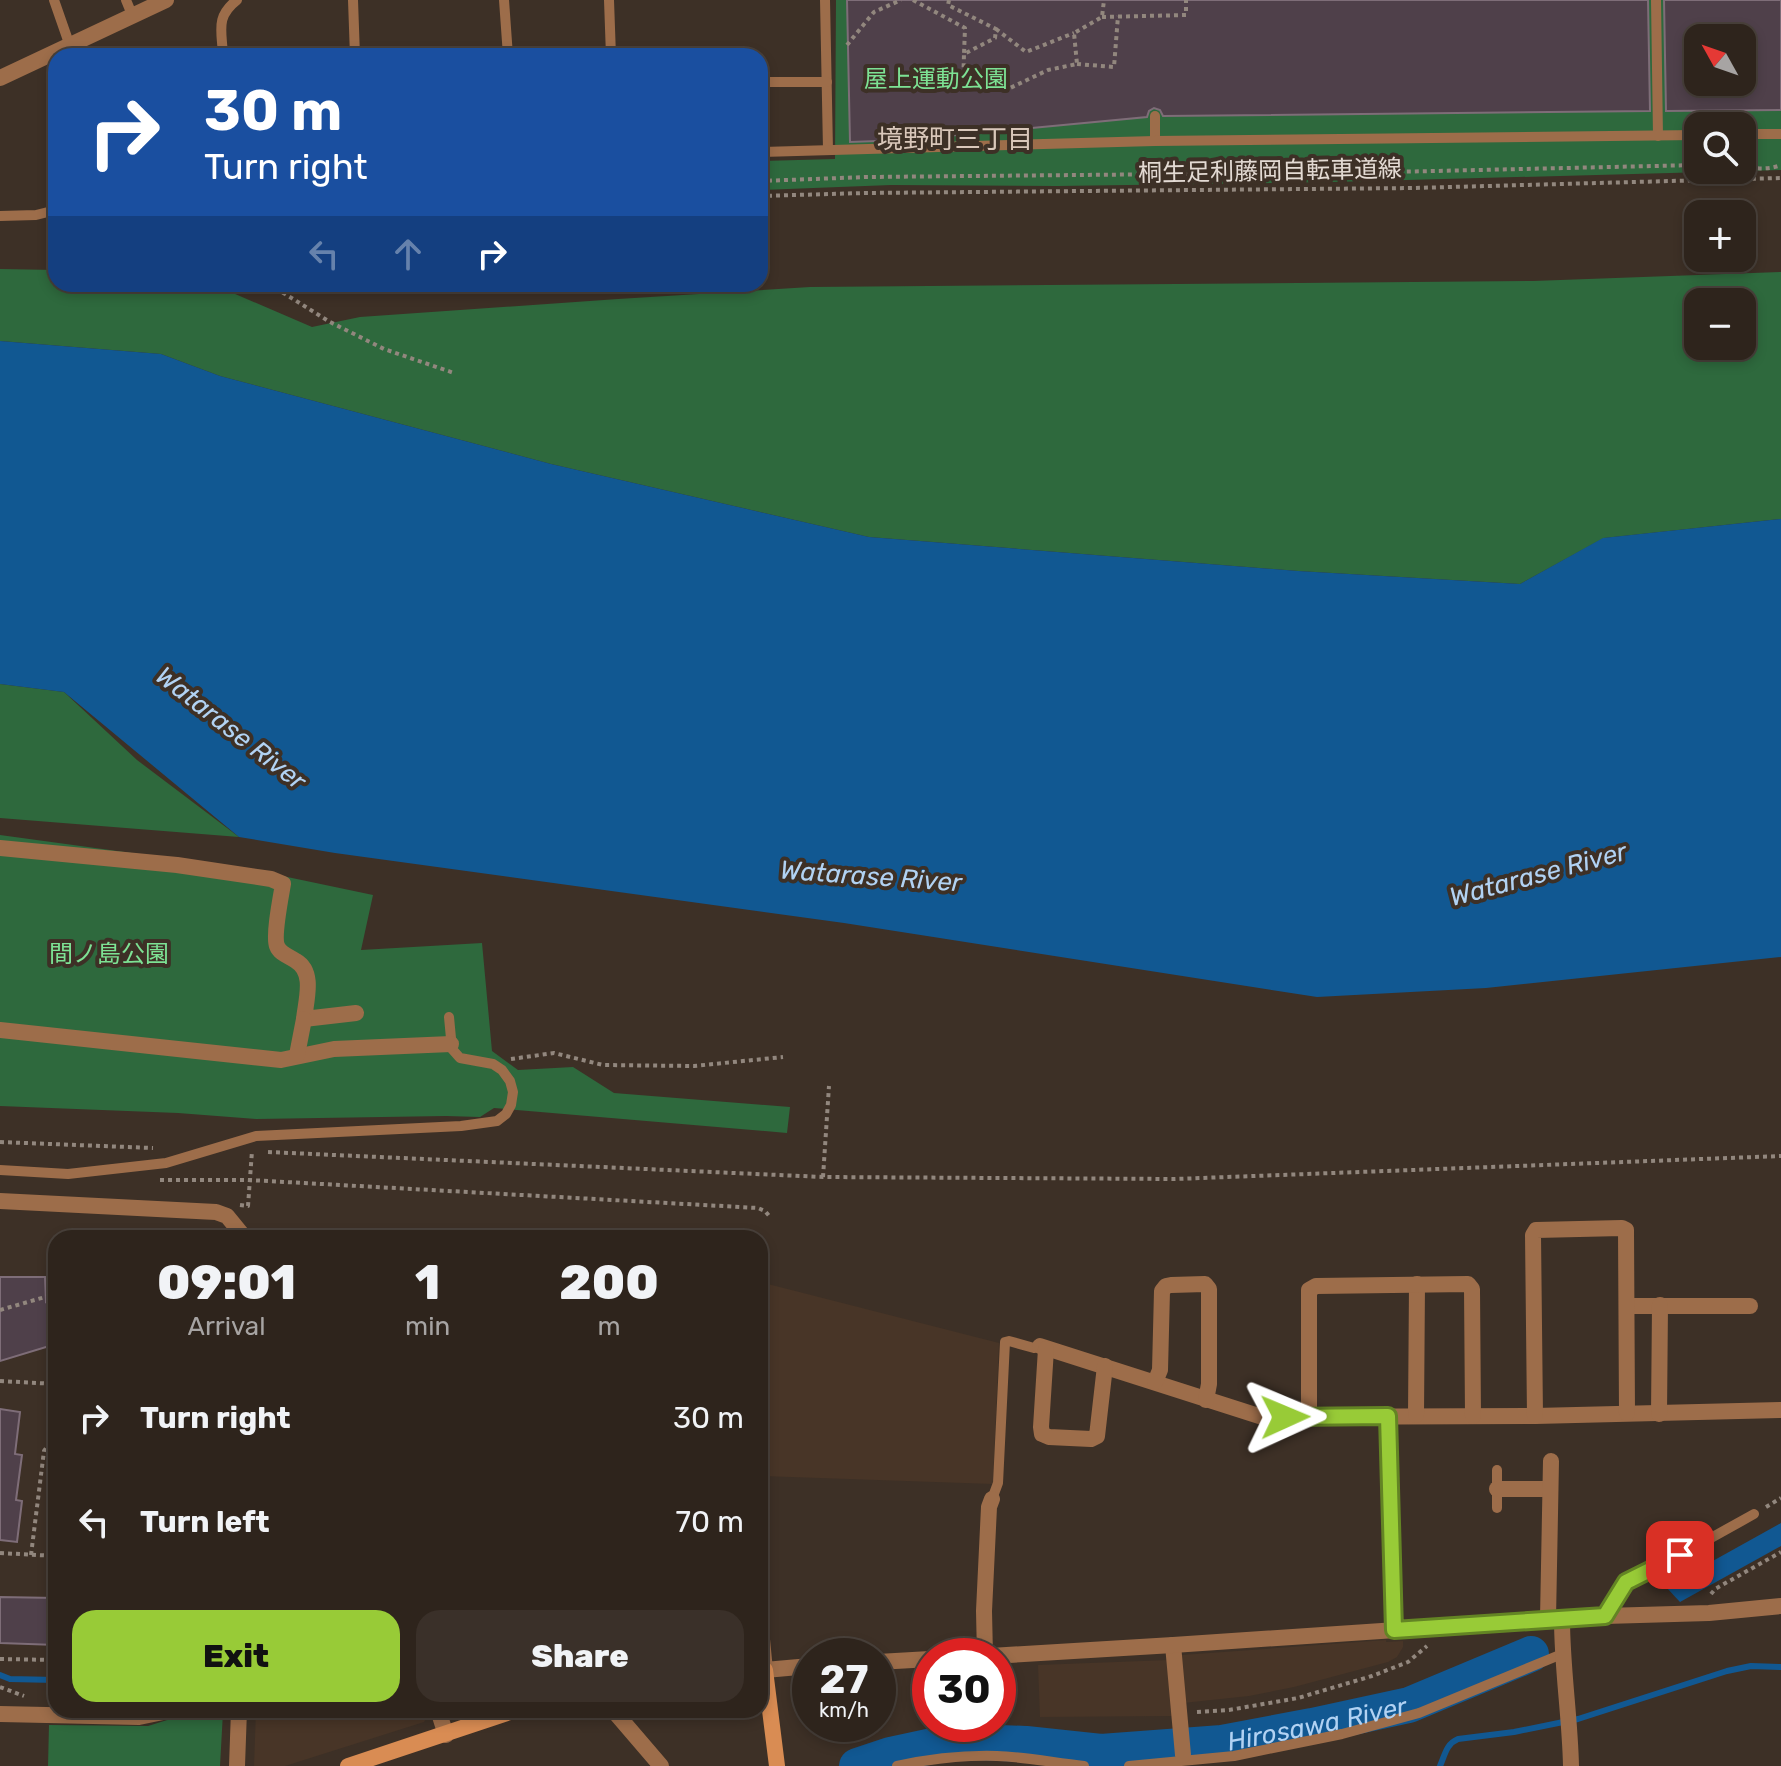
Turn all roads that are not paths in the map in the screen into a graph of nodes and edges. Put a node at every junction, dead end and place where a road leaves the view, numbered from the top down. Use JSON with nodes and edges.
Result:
{"nodes":[{"id":1,"x":54,"y":0,"type":"edge"},
{"id":2,"x":126,"y":0,"type":"edge"},
{"id":3,"x":166,"y":0,"type":"edge"},
{"id":4,"x":237,"y":0,"type":"edge"},
{"id":5,"x":353,"y":0,"type":"edge"},
{"id":6,"x":504,"y":0,"type":"edge"},
{"id":7,"x":609,"y":0,"type":"edge"},
{"id":8,"x":825,"y":0,"type":"edge"},
{"id":9,"x":1656,"y":0,"type":"edge"},
{"id":10,"x":133,"y":17,"type":"junction"},
{"id":11,"x":70,"y":46,"type":"junction"},
{"id":12,"x":66,"y":48,"type":"edge"},
{"id":13,"x":223,"y":48,"type":"edge"},
{"id":14,"x":355,"y":48,"type":"edge"},
{"id":15,"x":507,"y":48,"type":"edge"},
{"id":16,"x":611,"y":48,"type":"edge"},
{"id":17,"x":48,"y":56,"type":"edge"},
{"id":18,"x":0,"y":78,"type":"edge"},
{"id":19,"x":768,"y":82,"type":"edge"},
{"id":20,"x":827,"y":82,"type":"junction"},
{"id":21,"x":1155,"y":116,"type":"dead end"},
{"id":22,"x":1756,"y":134,"type":"edge"},
{"id":23,"x":1781,"y":134,"type":"edge"},
{"id":24,"x":1684,"y":135,"type":"edge"},
{"id":25,"x":1658,"y":136,"type":"junction"},
{"id":26,"x":1155,"y":141,"type":"junction"},
{"id":27,"x":828,"y":150,"type":"junction"},
{"id":28,"x":768,"y":152,"type":"edge"},
{"id":29,"x":48,"y":212,"type":"edge"},
{"id":30,"x":42,"y":214,"type":"junction"},
{"id":31,"x":0,"y":216,"type":"edge"},
{"id":32,"x":48,"y":216,"type":"edge"},
{"id":33,"x":0,"y":848,"type":"edge"},
{"id":34,"x":356,"y":1013,"type":"dead end"},
{"id":35,"x":449,"y":1017,"type":"dead end"},
{"id":36,"x":304,"y":1019,"type":"junction"},
{"id":37,"x":0,"y":1030,"type":"edge"},
{"id":38,"x":451,"y":1044,"type":"junction"},
{"id":39,"x":297,"y":1055,"type":"junction"},
{"id":40,"x":0,"y":1170,"type":"edge"},
{"id":41,"x":0,"y":1201,"type":"edge"},
{"id":42,"x":238,"y":1230,"type":"edge"},
{"id":43,"x":1417,"y":1284,"type":"junction"},
{"id":44,"x":1660,"y":1305,"type":"junction"},
{"id":45,"x":1627,"y":1306,"type":"junction"},
{"id":46,"x":1750,"y":1306,"type":"dead end"},
{"id":47,"x":1043,"y":1347,"type":"junction"},
{"id":48,"x":1105,"y":1366,"type":"junction"},
{"id":49,"x":1155,"y":1382,"type":"junction"},
{"id":50,"x":1206,"y":1400,"type":"junction"},
{"id":51,"x":1781,"y":1410,"type":"edge"},
{"id":52,"x":1627,"y":1413,"type":"junction"},
{"id":53,"x":1659,"y":1414,"type":"junction"},
{"id":54,"x":1416,"y":1415,"type":"junction"},
{"id":55,"x":1388,"y":1416,"type":"junction"},
{"id":56,"x":1473,"y":1416,"type":"junction"},
{"id":57,"x":1535,"y":1416,"type":"junction"},
{"id":58,"x":1309,"y":1417,"type":"junction"},
{"id":59,"x":1551,"y":1461,"type":"dead end"},
{"id":60,"x":1497,"y":1470,"type":"dead end"},
{"id":61,"x":1497,"y":1489,"type":"junction"},
{"id":62,"x":1550,"y":1489,"type":"junction"},
{"id":63,"x":992,"y":1499,"type":"joint"},
{"id":64,"x":1497,"y":1508,"type":"dead end"},
{"id":65,"x":1754,"y":1514,"type":"dead end"},
{"id":66,"x":1781,"y":1606,"type":"edge"},
{"id":67,"x":1605,"y":1616,"type":"junction"},
{"id":68,"x":1555,"y":1619,"type":"junction"},
{"id":69,"x":1394,"y":1630,"type":"junction"},
{"id":70,"x":985,"y":1638,"type":"edge"},
{"id":71,"x":1173,"y":1645,"type":"junction"},
{"id":72,"x":1016,"y":1654,"type":"edge"},
{"id":73,"x":1562,"y":1654,"type":"junction"},
{"id":74,"x":792,"y":1668,"type":"edge"},
{"id":75,"x":768,"y":1670,"type":"edge"},
{"id":76,"x":768,"y":1708,"type":"edge"},
{"id":77,"x":0,"y":1714,"type":"edge"},
{"id":78,"x":48,"y":1715,"type":"edge"},
{"id":79,"x":239,"y":1718,"type":"edge"},
{"id":80,"x":441,"y":1718,"type":"edge"},
{"id":81,"x":494,"y":1718,"type":"edge"},
{"id":82,"x":620,"y":1718,"type":"edge"},
{"id":83,"x":446,"y":1735,"type":"junction"},
{"id":84,"x":1183,"y":1758,"type":"junction"},
{"id":85,"x":237,"y":1766,"type":"edge"},
{"id":86,"x":348,"y":1766,"type":"edge"},
{"id":87,"x":661,"y":1766,"type":"edge"},
{"id":88,"x":777,"y":1766,"type":"edge"},
{"id":89,"x":897,"y":1766,"type":"edge"},
{"id":90,"x":1084,"y":1766,"type":"edge"},
{"id":91,"x":1129,"y":1766,"type":"edge"},
{"id":92,"x":1571,"y":1766,"type":"edge"}],
"edges":[{"from":1,"to":11,"type":"lane"},
{"from":2,"to":10,"type":"lane"},
{"from":3,"to":10,"type":"street"},
{"from":4,"to":13,"type":"lane"},
{"from":5,"to":14,"type":"lane"},
{"from":6,"to":15,"type":"lane"},
{"from":7,"to":16,"type":"lane"},
{"from":8,"to":20,"type":"lane"},
{"from":9,"to":25,"type":"lane"},
{"from":10,"to":11,"type":"street"},
{"from":11,"to":12,"type":"street"},
{"from":17,"to":18,"type":"street"},
{"from":19,"to":20,"type":"lane"},
{"from":20,"to":27,"type":"lane"},
{"from":21,"to":26,"type":"lane"},
{"from":22,"to":23,"type":"lane"},
{"from":24,"to":25,"type":"lane"},
{"from":25,"to":26,"type":"lane"},
{"from":26,"to":27,"type":"lane"},
{"from":27,"to":28,"type":"lane"},
{"from":29,"to":30,"type":"lane"},
{"from":30,"to":31,"type":"lane"},
{"from":30,"to":32,"type":"lane"},
{"from":33,"to":36,"type":"street"},
{"from":34,"to":36,"type":"street"},
{"from":35,"to":38,"type":"lane"},
{"from":36,"to":39,"type":"street"},
{"from":37,"to":39,"type":"street"},
{"from":38,"to":39,"type":"street"},
{"from":38,"to":40,"type":"lane"},
{"from":41,"to":42,"type":"street"},
{"from":43,"to":54,"type":"street"},
{"from":43,"to":56,"type":"street"},
{"from":43,"to":58,"type":"street"},
{"from":44,"to":45,"type":"street"},
{"from":44,"to":46,"type":"street"},
{"from":44,"to":53,"type":"street"},
{"from":45,"to":52,"type":"street"},
{"from":45,"to":57,"type":"street"},
{"from":47,"to":48,"type":"street"},
{"from":47,"to":48,"type":"street"},
{"from":47,"to":63,"type":"lane"},
{"from":48,"to":49,"type":"street"},
{"from":49,"to":50,"type":"street"},
{"from":49,"to":50,"type":"street"},
{"from":50,"to":58,"type":"street"},
{"from":51,"to":53,"type":"street"},
{"from":52,"to":53,"type":"street"},
{"from":52,"to":57,"type":"street"},
{"from":54,"to":55,"type":"street"},
{"from":54,"to":56,"type":"street"},
{"from":55,"to":58,"type":"street"},
{"from":55,"to":69,"type":"street"},
{"from":56,"to":57,"type":"street"},
{"from":59,"to":62,"type":"street"},
{"from":60,"to":61,"type":"lane"},
{"from":61,"to":62,"type":"street"},
{"from":61,"to":64,"type":"lane"},
{"from":62,"to":68,"type":"street"},
{"from":63,"to":70,"type":"street"},
{"from":65,"to":67,"type":"lane"},
{"from":66,"to":67,"type":"street"},
{"from":67,"to":68,"type":"street"},
{"from":68,"to":69,"type":"street"},
{"from":68,"to":73,"type":"street"},
{"from":69,"to":71,"type":"street"},
{"from":71,"to":72,"type":"street"},
{"from":71,"to":84,"type":"street"},
{"from":73,"to":84,"type":"lane"},
{"from":73,"to":92,"type":"street"},
{"from":74,"to":75,"type":"street"},
{"from":76,"to":88,"type":"street"},
{"from":77,"to":78,"type":"street"},
{"from":79,"to":85,"type":"street"},
{"from":80,"to":83,"type":"street"},
{"from":81,"to":83,"type":"street"},
{"from":82,"to":87,"type":"street"},
{"from":83,"to":86,"type":"street"},
{"from":84,"to":91,"type":"lane"},
{"from":89,"to":90,"type":"lane"}]}
